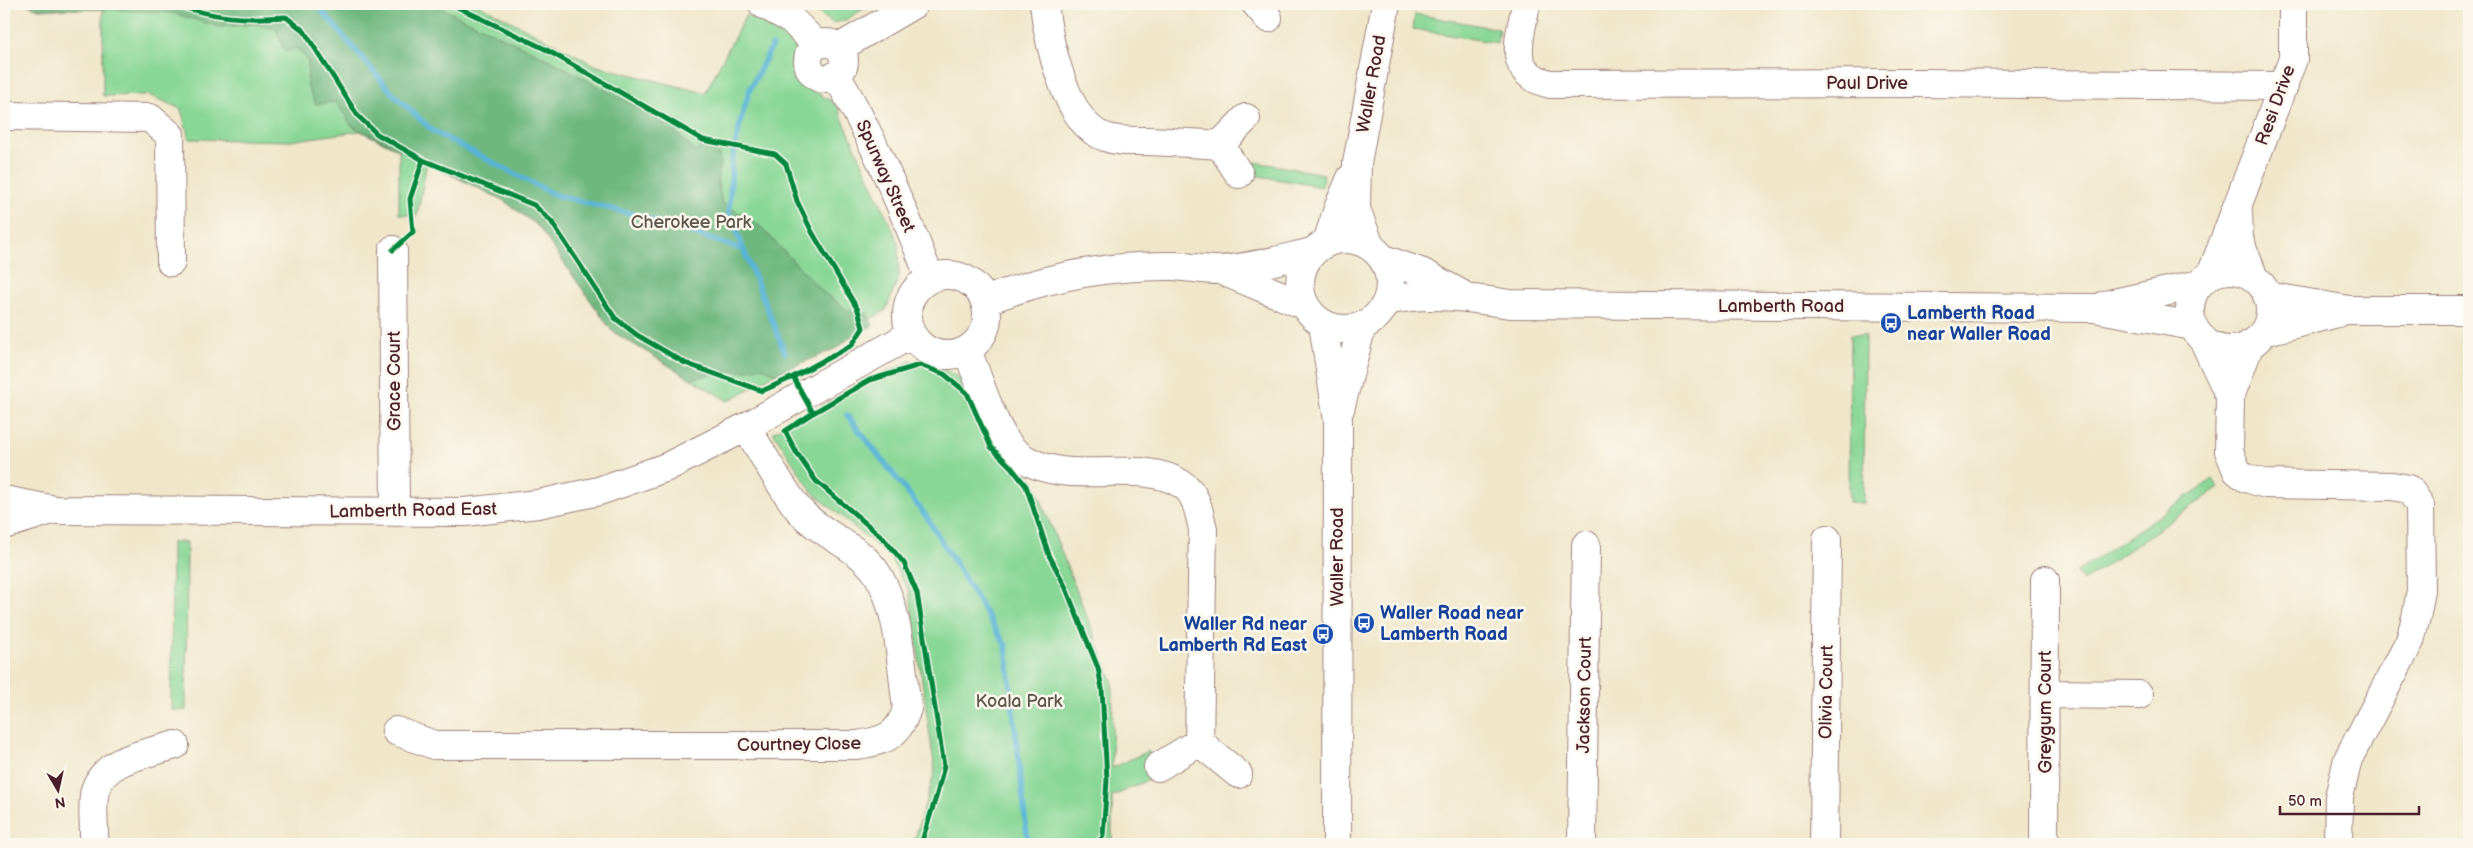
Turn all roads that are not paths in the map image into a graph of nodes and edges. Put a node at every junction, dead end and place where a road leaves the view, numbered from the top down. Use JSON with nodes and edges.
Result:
{"nodes":[{"id":1,"x":763,"y":4,"type":"edge"},
{"id":2,"x":914,"y":4,"type":"edge"},
{"id":3,"x":1044,"y":4,"type":"edge"},
{"id":4,"x":1386,"y":4,"type":"edge"},
{"id":5,"x":1526,"y":4,"type":"edge"},
{"id":6,"x":2293,"y":4,"type":"edge"},
{"id":7,"x":828,"y":47,"type":"junction"},
{"id":8,"x":2284,"y":86,"type":"junction"},
{"id":9,"x":4,"y":116,"type":"edge"},
{"id":10,"x":1246,"y":118,"type":"dead end"},
{"id":11,"x":1220,"y":144,"type":"junction"},
{"id":12,"x":1357,"y":163,"type":"junction"},
{"id":13,"x":1239,"y":174,"type":"dead end"},
{"id":14,"x":2237,"y":203,"type":"junction"},
{"id":15,"x":1320,"y":247,"type":"junction"},
{"id":16,"x":393,"y":250,"type":"dead end"},
{"id":17,"x":1376,"y":253,"type":"junction"},
{"id":18,"x":171,"y":262,"type":"dead end"},
{"id":19,"x":1219,"y":270,"type":"junction"},
{"id":20,"x":930,"y":279,"type":"junction"},
{"id":21,"x":2205,"y":279,"type":"junction"},
{"id":22,"x":2261,"y":287,"type":"junction"},
{"id":23,"x":1468,"y":298,"type":"junction"},
{"id":24,"x":985,"y":301,"type":"junction"},
{"id":25,"x":1387,"y":301,"type":"junction"},
{"id":26,"x":1304,"y":305,"type":"junction"},
{"id":27,"x":2094,"y":308,"type":"junction"},
{"id":28,"x":2349,"y":310,"type":"junction"},
{"id":29,"x":2469,"y":310,"type":"edge"},
{"id":30,"x":1323,"y":324,"type":"junction"},
{"id":31,"x":1362,"y":326,"type":"junction"},
{"id":32,"x":2198,"y":332,"type":"junction"},
{"id":33,"x":912,"y":334,"type":"junction"},
{"id":34,"x":2256,"y":338,"type":"junction"},
{"id":35,"x":967,"y":350,"type":"junction"},
{"id":36,"x":2230,"y":398,"type":"junction"},
{"id":37,"x":1338,"y":420,"type":"junction"},
{"id":38,"x":746,"y":427,"type":"junction"},
{"id":39,"x":4,"y":500,"type":"edge"},
{"id":40,"x":55,"y":510,"type":"junction"},
{"id":41,"x":395,"y":512,"type":"junction"},
{"id":42,"x":4,"y":525,"type":"edge"},
{"id":43,"x":1827,"y":539,"type":"dead end"},
{"id":44,"x":1586,"y":545,"type":"dead end"},
{"id":45,"x":2045,"y":580,"type":"dead end"},
{"id":46,"x":2046,"y":694,"type":"junction"},
{"id":47,"x":2144,"y":699,"type":"dead end"},
{"id":48,"x":396,"y":731,"type":"dead end"},
{"id":49,"x":1199,"y":742,"type":"junction"},
{"id":50,"x":175,"y":745,"type":"dead end"},
{"id":51,"x":1158,"y":767,"type":"dead end"},
{"id":52,"x":1238,"y":774,"type":"dead end"},
{"id":53,"x":94,"y":844,"type":"edge"},
{"id":54,"x":1337,"y":844,"type":"edge"},
{"id":55,"x":1582,"y":844,"type":"edge"},
{"id":56,"x":1824,"y":844,"type":"edge"},
{"id":57,"x":2044,"y":844,"type":"edge"},
{"id":58,"x":2338,"y":844,"type":"edge"}],
"edges":[{"from":1,"to":7,"type":"street"},
{"from":2,"to":7,"type":"street"},
{"from":3,"to":11,"type":"street"},
{"from":4,"to":12,"type":"street","name":"Waller Road"},
{"from":5,"to":8,"type":"street","name":"Paul Drive"},
{"from":6,"to":8,"type":"street","name":"Resi Drive"},
{"from":7,"to":20,"type":"street","name":"Spurway Street"},
{"from":8,"to":14,"type":"street","name":"Resi Drive"},
{"from":9,"to":18,"type":"street"},
{"from":10,"to":11,"type":"street"},
{"from":11,"to":13,"type":"street"},
{"from":12,"to":15,"type":"street","name":"Waller Road"},
{"from":12,"to":17,"type":"street","name":"Waller Road"},
{"from":14,"to":21,"type":"street","name":"Resi Drive"},
{"from":14,"to":22,"type":"street","name":"Resi Drive"},
{"from":15,"to":17,"type":"street"},
{"from":15,"to":19,"type":"street"},
{"from":15,"to":26,"type":"street"},
{"from":16,"to":41,"type":"street","name":"Grace Court"},
{"from":17,"to":23,"type":"street","name":"Lamberth Road"},
{"from":17,"to":25,"type":"street"},
{"from":19,"to":24,"type":"street"},
{"from":19,"to":26,"type":"street"},
{"from":20,"to":24,"type":"street"},
{"from":20,"to":33,"type":"street"},
{"from":21,"to":22,"type":"street","name":"Lamberth Road"},
{"from":21,"to":27,"type":"street","name":"Lamberth Road"},
{"from":21,"to":32,"type":"street"},
{"from":22,"to":28,"type":"street","name":"Lamberth Road"},
{"from":22,"to":34,"type":"street"},
{"from":23,"to":25,"type":"street","name":"Lamberth Road"},
{"from":23,"to":27,"type":"street","name":"Lamberth Road"},
{"from":24,"to":35,"type":"street"},
{"from":25,"to":31,"type":"street"},
{"from":26,"to":30,"type":"street"},
{"from":27,"to":32,"type":"street","name":"Lamberth Road"},
{"from":28,"to":29,"type":"street","name":"Lamberth Road"},
{"from":28,"to":34,"type":"street","name":"Lamberth Road"},
{"from":30,"to":31,"type":"street"},
{"from":30,"to":37,"type":"street","name":"Waller Road"},
{"from":31,"to":37,"type":"street","name":"Waller Road"},
{"from":32,"to":34,"type":"street","name":"Lamberth Road"},
{"from":32,"to":36,"type":"street"},
{"from":33,"to":35,"type":"street"},
{"from":33,"to":38,"type":"street","name":"Lamberth Road East"},
{"from":34,"to":36,"type":"street"},
{"from":35,"to":49,"type":"street"},
{"from":36,"to":58,"type":"street"},
{"from":37,"to":54,"type":"street","name":"Waller Road"},
{"from":38,"to":41,"type":"street","name":"Lamberth Road East"},
{"from":38,"to":48,"type":"street","name":"Courtney Close"},
{"from":39,"to":40,"type":"street","name":"Lamberth Road East"},
{"from":40,"to":41,"type":"street","name":"Lamberth Road East"},
{"from":40,"to":42,"type":"street","name":"Lamberth Road East"},
{"from":43,"to":56,"type":"street","name":"Olivia Court"},
{"from":44,"to":55,"type":"street","name":"Jackson Court"},
{"from":45,"to":46,"type":"street","name":"Greygum Court"},
{"from":46,"to":47,"type":"street"},
{"from":46,"to":57,"type":"street","name":"Greygum Court"},
{"from":49,"to":51,"type":"street"},
{"from":49,"to":52,"type":"street"},
{"from":50,"to":53,"type":"street"}]}
